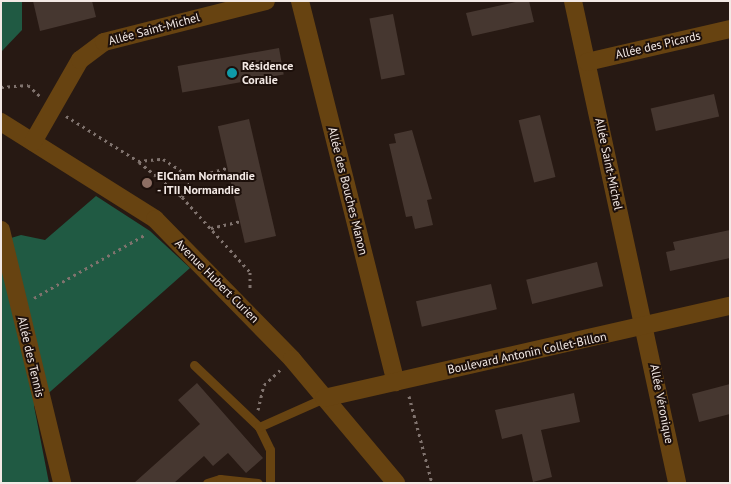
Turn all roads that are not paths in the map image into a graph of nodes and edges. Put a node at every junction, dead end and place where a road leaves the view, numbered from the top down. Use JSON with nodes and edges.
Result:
{"nodes":[{"id":1,"x":266,"y":1,"type":"edge"},
{"id":2,"x":300,"y":1,"type":"edge"},
{"id":3,"x":573,"y":1,"type":"edge"},
{"id":4,"x":730,"y":29,"type":"edge"},
{"id":5,"x":586,"y":62,"type":"junction"},
{"id":6,"x":1,"y":122,"type":"edge"},
{"id":7,"x":33,"y":142,"type":"junction"},
{"id":8,"x":1,"y":230,"type":"edge"},
{"id":9,"x":730,"y":306,"type":"edge"},
{"id":10,"x":645,"y":327,"type":"junction"},
{"id":11,"x":194,"y":365,"type":"dead end"},
{"id":12,"x":400,"y":381,"type":"junction"},
{"id":13,"x":324,"y":398,"type":"junction"},
{"id":14,"x":259,"y":426,"type":"junction"},
{"id":15,"x":62,"y":483,"type":"edge"},
{"id":16,"x":207,"y":483,"type":"edge"},
{"id":17,"x":258,"y":483,"type":"edge"},
{"id":18,"x":270,"y":483,"type":"edge"},
{"id":19,"x":396,"y":483,"type":"edge"},
{"id":20,"x":677,"y":483,"type":"edge"}],
"edges":[{"from":1,"to":7,"type":"street","name":"Allée Saint-Michel"},
{"from":2,"to":12,"type":"street","name":"Allée des Bouches Manon"},
{"from":3,"to":5,"type":"street","name":"Allée Saint-Michel"},
{"from":4,"to":5,"type":"street","name":"Allée des Picards"},
{"from":5,"to":10,"type":"street","name":"Allée Saint-Michel"},
{"from":6,"to":7,"type":"street","name":"Avenue Hubert Curien"},
{"from":7,"to":13,"type":"street","name":"Avenue Hubert Curien"},
{"from":8,"to":15,"type":"street","name":"Allée des Tennis"},
{"from":9,"to":10,"type":"street","name":"Boulevard Antonin Collet-Billon"},
{"from":10,"to":12,"type":"street","name":"Boulevard Antonin Collet-Billon"},
{"from":10,"to":20,"type":"street","name":"Allée Véronique"},
{"from":11,"to":14,"type":"lane"},
{"from":12,"to":13,"type":"street","name":"Boulevard Antonin Collet-Billon"},
{"from":13,"to":14,"type":"lane"},
{"from":13,"to":19,"type":"street","name":"Avenue Hubert Curien"},
{"from":14,"to":18,"type":"lane"},
{"from":16,"to":17,"type":"lane"}]}
